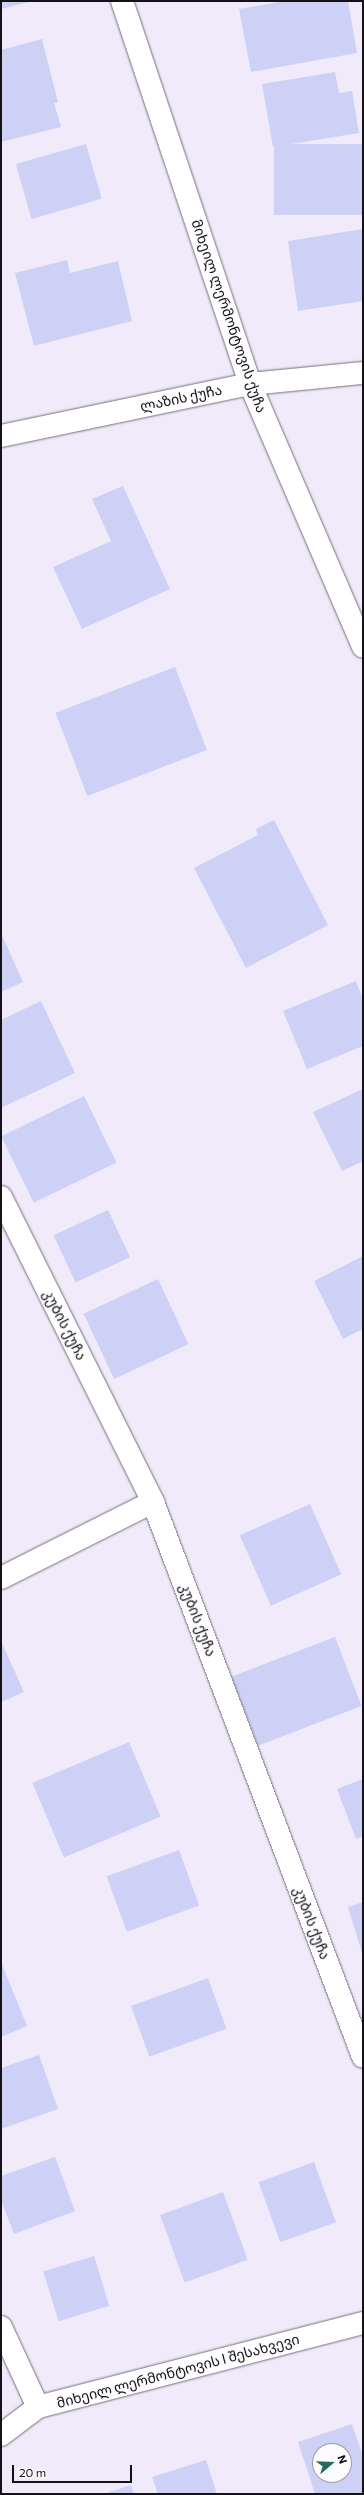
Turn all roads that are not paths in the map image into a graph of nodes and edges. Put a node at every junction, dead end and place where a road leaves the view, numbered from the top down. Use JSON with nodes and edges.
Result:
{"nodes":[{"id":1,"x":122,"y":1,"type":"edge"},
{"id":2,"x":363,"y":373,"type":"edge"},
{"id":3,"x":250,"y":384,"type":"junction"},
{"id":4,"x":1,"y":436,"type":"edge"},
{"id":5,"x":363,"y":647,"type":"edge"},
{"id":6,"x":1,"y":1197,"type":"edge"},
{"id":7,"x":153,"y":1502,"type":"junction"},
{"id":8,"x":1,"y":1578,"type":"edge"},
{"id":9,"x":363,"y":2057,"type":"edge"},
{"id":10,"x":363,"y":2323,"type":"edge"},
{"id":11,"x":1,"y":2327,"type":"edge"},
{"id":12,"x":38,"y":2407,"type":"junction"},
{"id":13,"x":1,"y":2435,"type":"edge"}],
"edges":[{"from":1,"to":3,"type":"street","name":"მიხეილ ლერმონტოვის ქუჩა"},
{"from":2,"to":3,"type":"street","name":"ლაზის ქუჩა"},
{"from":3,"to":4,"type":"street","name":"ლაზის ქუჩა"},
{"from":3,"to":5,"type":"street","name":"მიხეილ ლერმონტოვის ქუჩა"},
{"from":6,"to":7,"type":"street","name":"კუბის ქუჩა"},
{"from":7,"to":8,"type":"street"},
{"from":7,"to":9,"type":"street","name":"კუბის ქუჩა"},
{"from":10,"to":12,"type":"street","name":"მიხეილ ლერმონტოვის I შესახვევი"},
{"from":11,"to":12,"type":"street"},
{"from":12,"to":13,"type":"street","name":"მიხეილ ლერმონტოვის I შესახვევი"}]}
